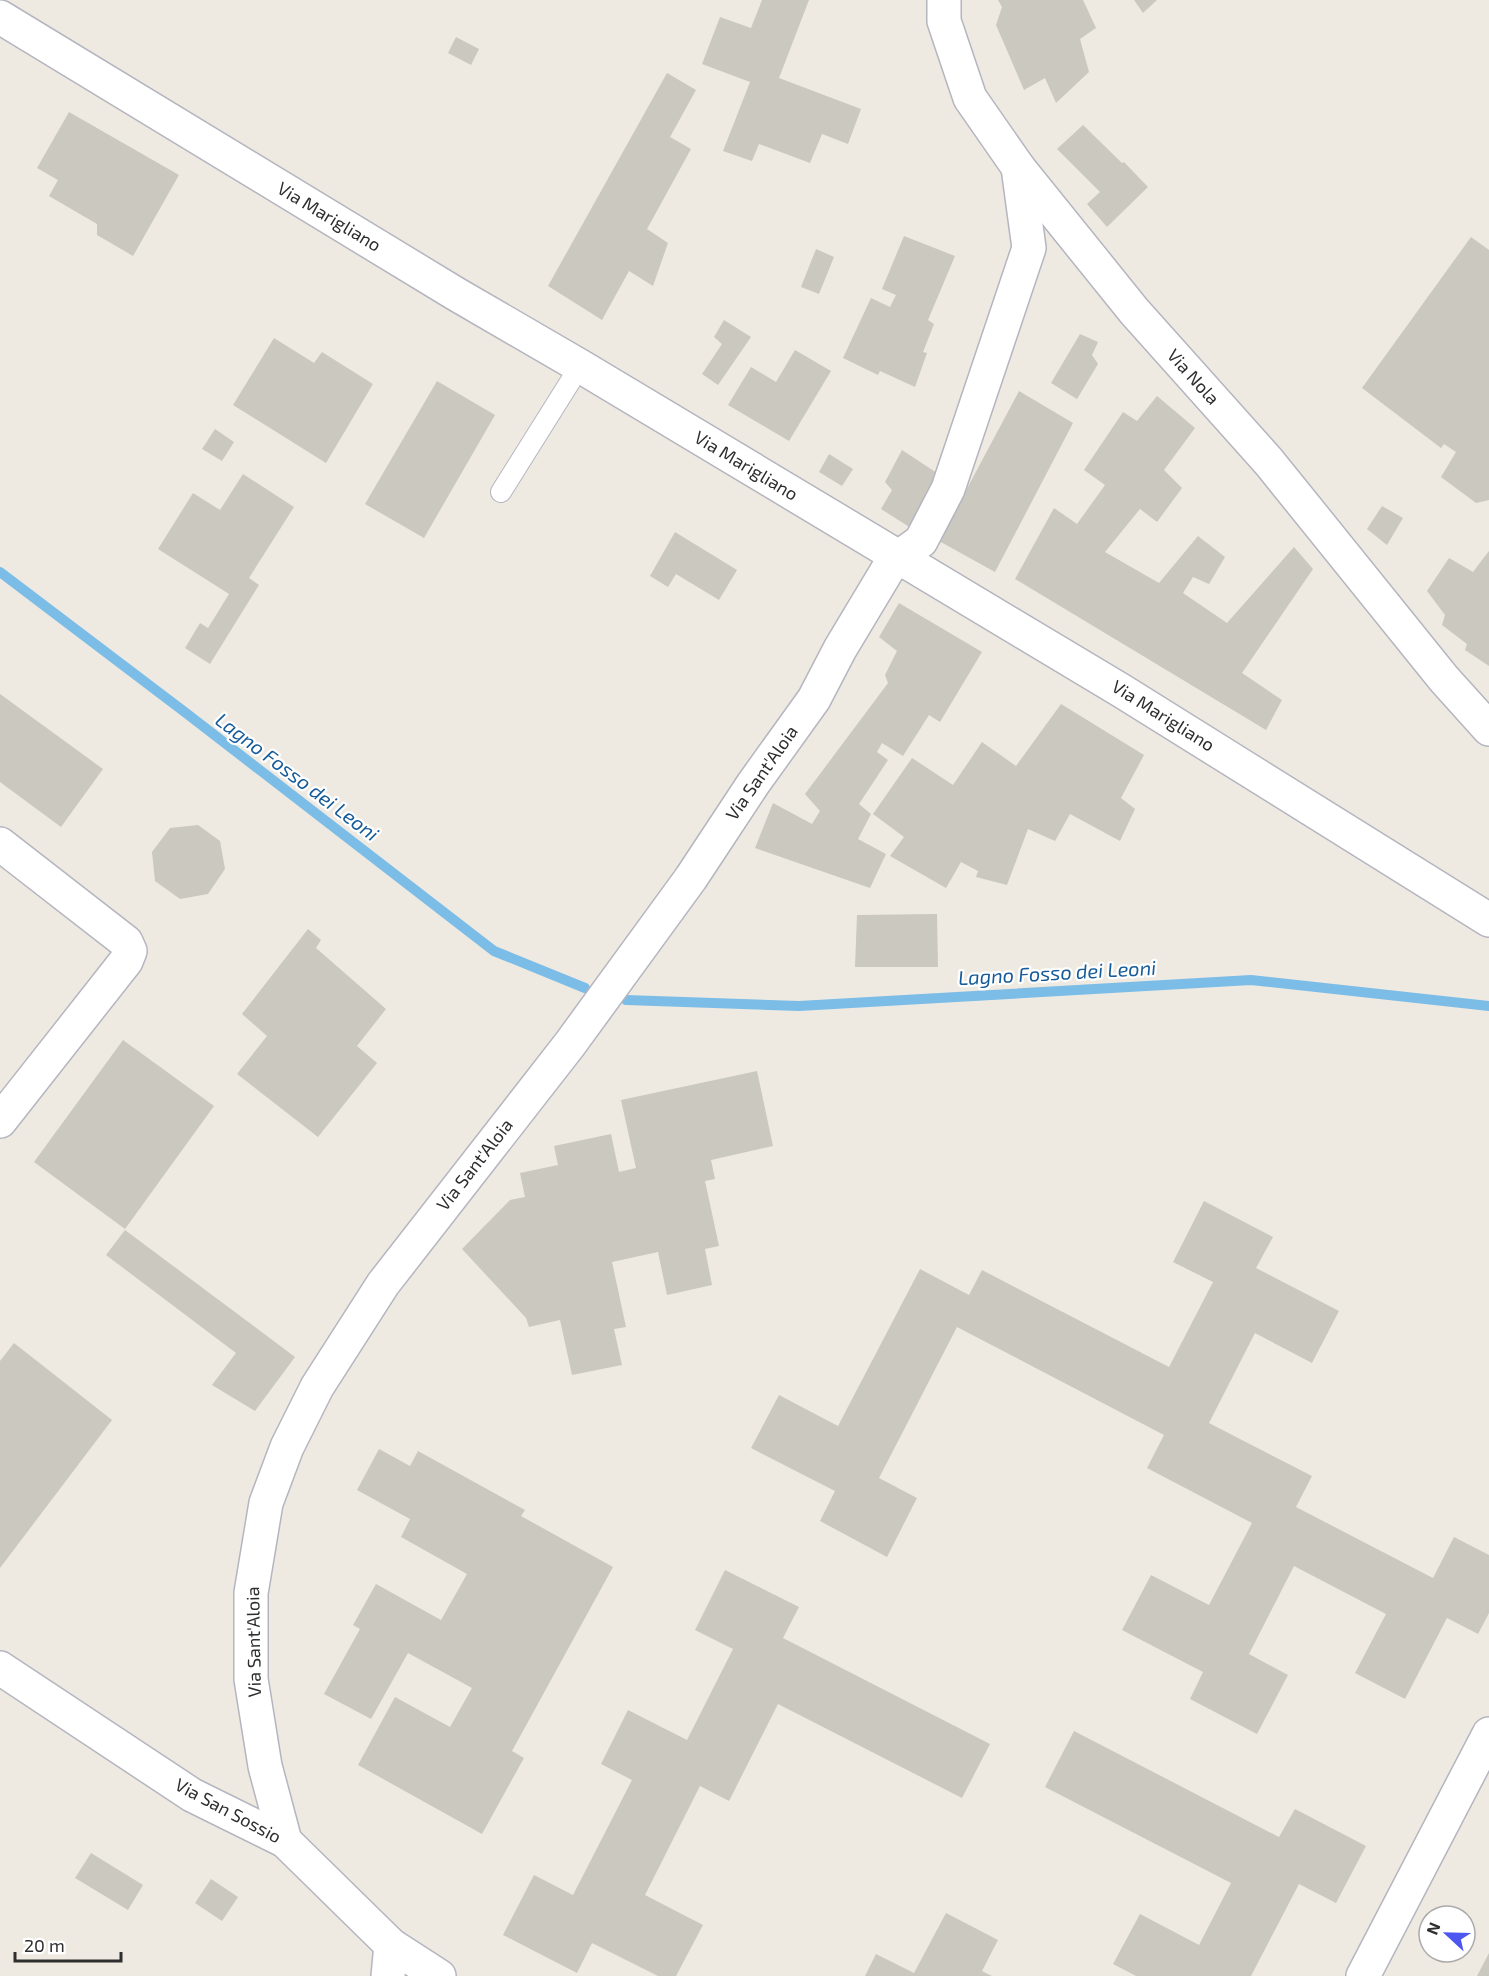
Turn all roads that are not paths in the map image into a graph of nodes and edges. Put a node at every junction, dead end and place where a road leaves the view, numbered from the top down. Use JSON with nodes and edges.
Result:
{"nodes":[{"id":1,"x":944,"y":0,"type":"edge"},
{"id":2,"x":0,"y":16,"type":"edge"},
{"id":3,"x":1017,"y":167,"type":"junction"},
{"id":4,"x":580,"y":366,"type":"junction"},
{"id":5,"x":501,"y":492,"type":"dead end"},
{"id":6,"x":898,"y":557,"type":"junction"},
{"id":7,"x":1489,"y":729,"type":"edge"},
{"id":8,"x":0,"y":844,"type":"edge"},
{"id":9,"x":1489,"y":919,"type":"edge"},
{"id":10,"x":0,"y":1121,"type":"edge"},
{"id":11,"x":0,"y":1668,"type":"edge"},
{"id":12,"x":1489,"y":1734,"type":"edge"},
{"id":13,"x":285,"y":1840,"type":"junction"},
{"id":14,"x":389,"y":1961,"type":"edge"},
{"id":15,"x":439,"y":1976,"type":"edge"},
{"id":16,"x":1363,"y":1976,"type":"edge"}],
"edges":[{"from":1,"to":3,"type":"street","name":"Via Nola"},
{"from":2,"to":4,"type":"street","name":"Via Marigliano"},
{"from":3,"to":6,"type":"street","name":"Via Sant'Aloia"},
{"from":3,"to":7,"type":"street","name":"Via Nola"},
{"from":4,"to":5,"type":"lane"},
{"from":4,"to":6,"type":"street","name":"Via Marigliano"},
{"from":6,"to":9,"type":"street","name":"Via Marigliano"},
{"from":6,"to":13,"type":"street","name":"Via Sant'Aloia"},
{"from":8,"to":10,"type":"street"},
{"from":11,"to":13,"type":"street","name":"Via San Sossio"},
{"from":12,"to":16,"type":"street"},
{"from":13,"to":14,"type":"street","name":"Via San Sossio"},
{"from":14,"to":15,"type":"street","name":"Via San Sossio"}]}
